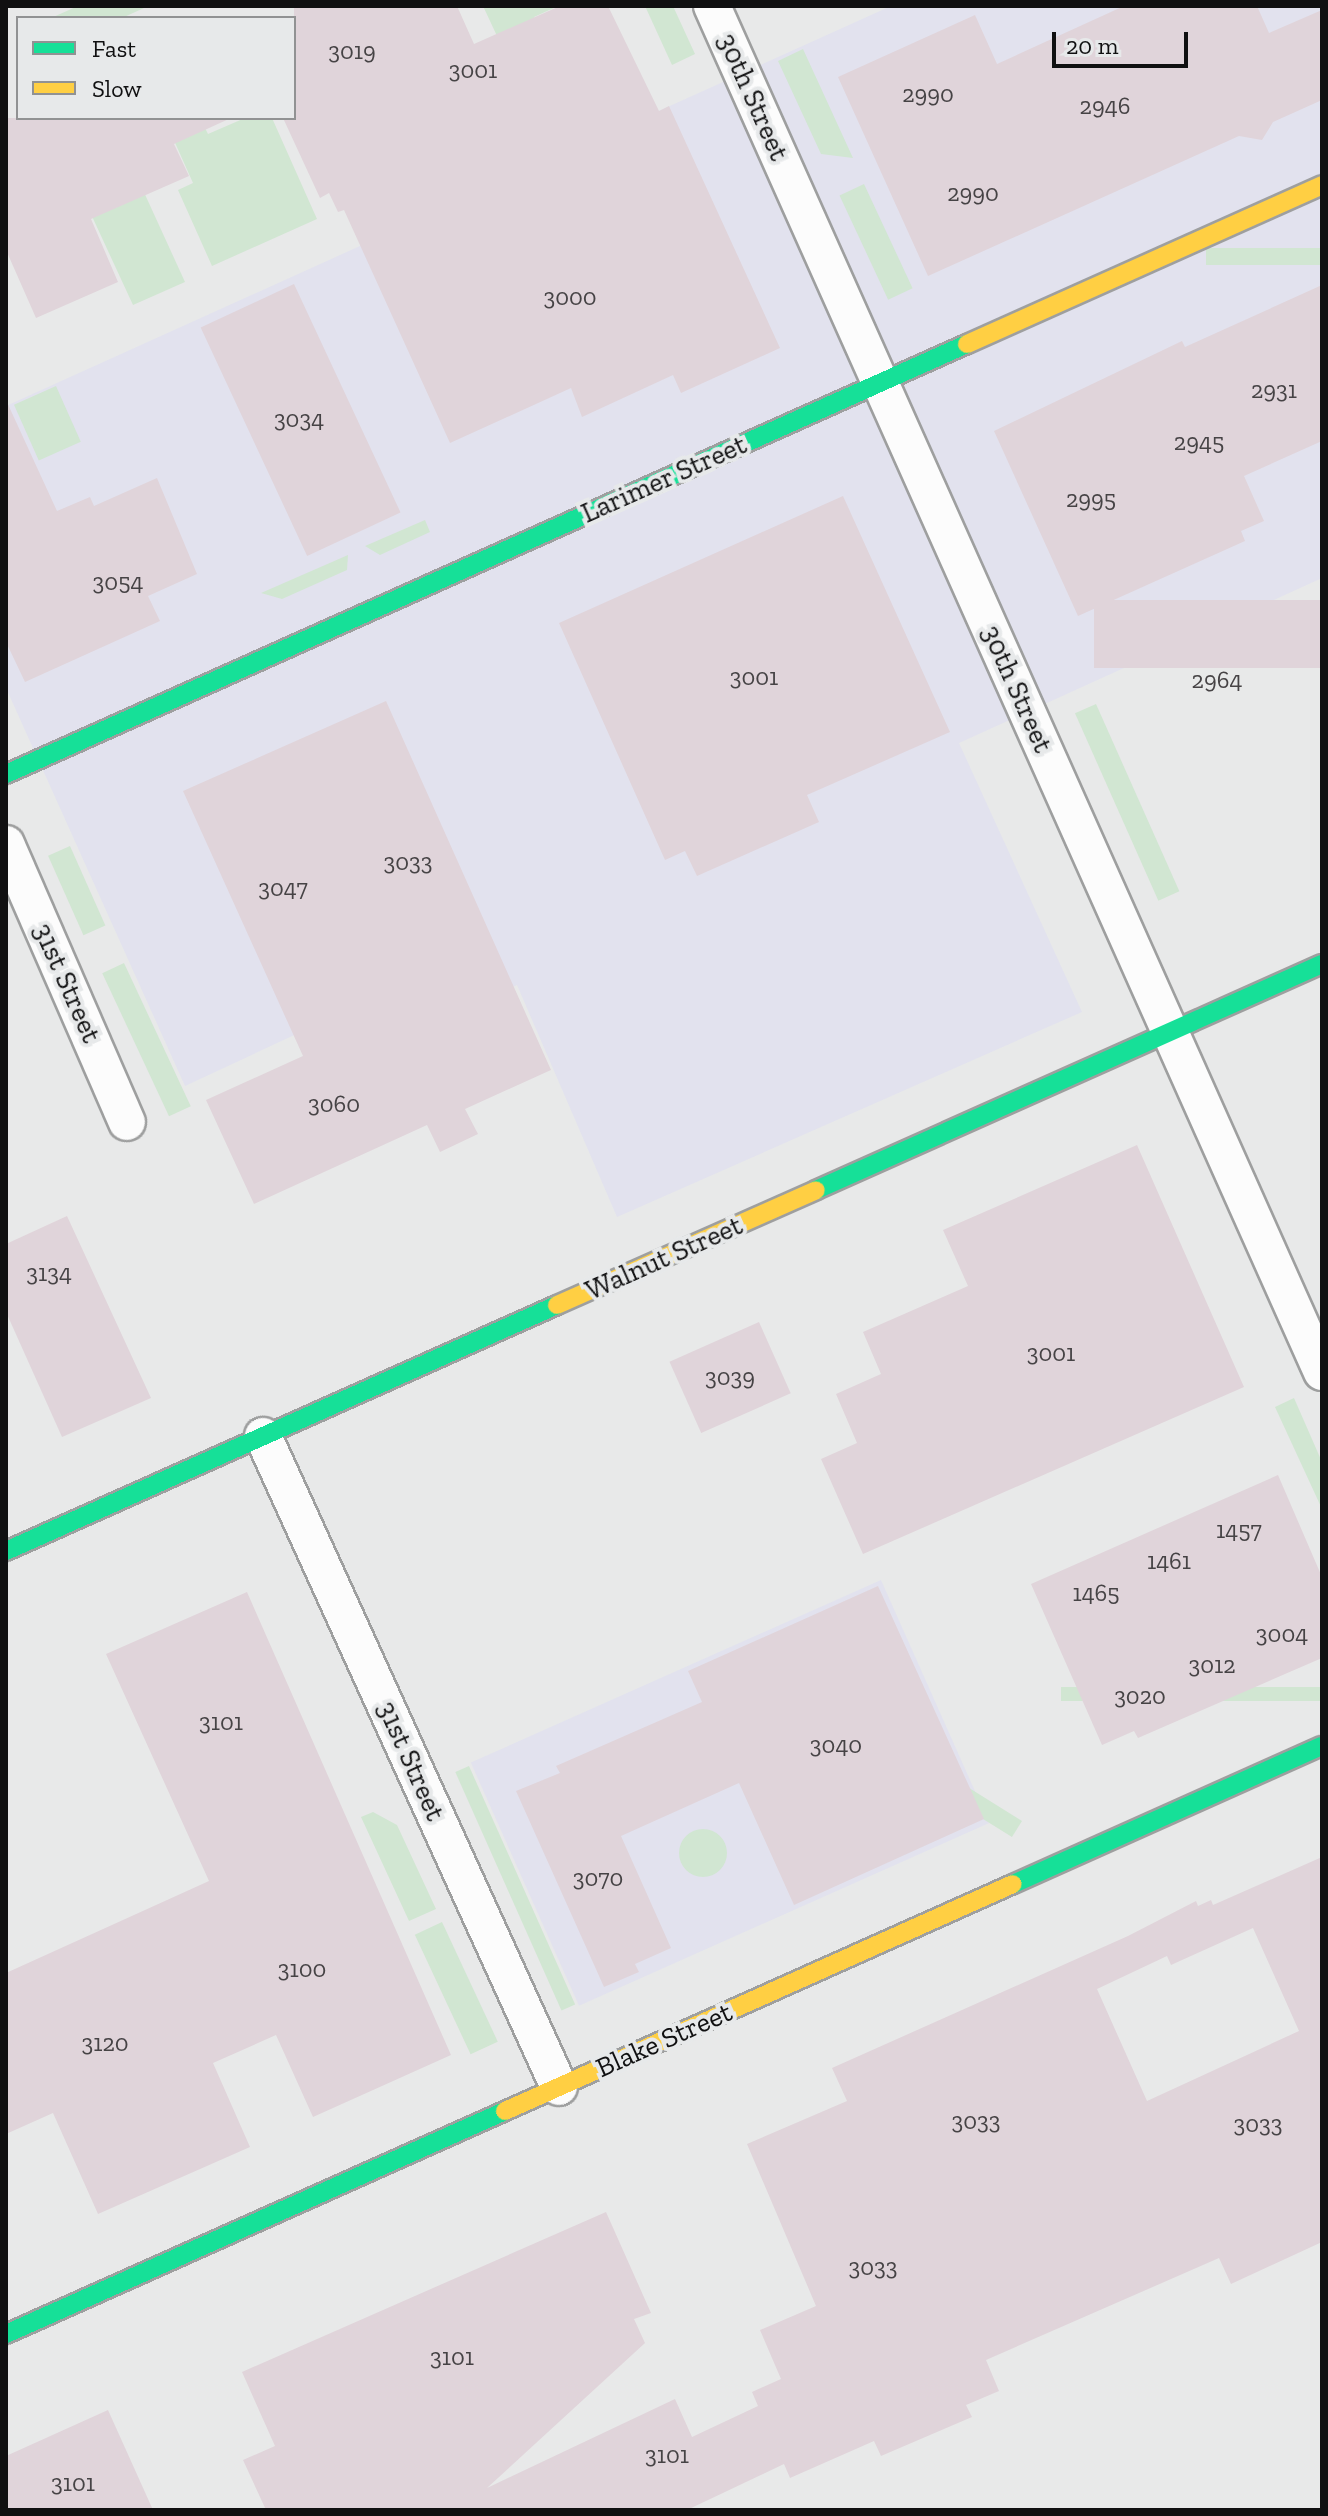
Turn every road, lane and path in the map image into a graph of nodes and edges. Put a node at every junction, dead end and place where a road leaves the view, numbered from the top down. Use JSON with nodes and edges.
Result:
{"nodes":[{"id":1,"x":712,"y":6,"type":"edge"},
{"id":2,"x":1322,"y":185,"type":"edge"},
{"id":3,"x":880,"y":382,"type":"junction"},
{"id":4,"x":6,"y":774,"type":"edge"},
{"id":5,"x":6,"y":844,"type":"edge"},
{"id":6,"x":1322,"y":964,"type":"edge"},
{"id":7,"x":1170,"y":1032,"type":"junction"},
{"id":8,"x":127,"y":1122,"type":"dead end"},
{"id":9,"x":1322,"y":1372,"type":"edge"},
{"id":10,"x":263,"y":1436,"type":"junction"},
{"id":11,"x":6,"y":1551,"type":"edge"},
{"id":12,"x":1322,"y":1746,"type":"edge"},
{"id":13,"x":559,"y":2087,"type":"junction"},
{"id":14,"x":6,"y":2334,"type":"edge"}],
"edges":[{"from":1,"to":3,"type":"street","name":"30th Street"},
{"from":2,"to":3,"type":"street","name":"Larimer Street"},
{"from":3,"to":4,"type":"street","name":"Larimer Street"},
{"from":3,"to":7,"type":"street","name":"30th Street"},
{"from":5,"to":8,"type":"street","name":"31st Street"},
{"from":6,"to":7,"type":"street","name":"Walnut Street"},
{"from":7,"to":9,"type":"street","name":"30th Street"},
{"from":7,"to":10,"type":"street","name":"Walnut Street"},
{"from":10,"to":11,"type":"street","name":"Walnut Street"},
{"from":10,"to":13,"type":"street","name":"31st Street"},
{"from":12,"to":13,"type":"street","name":"Blake Street"},
{"from":13,"to":14,"type":"street","name":"Blake Street"}]}
